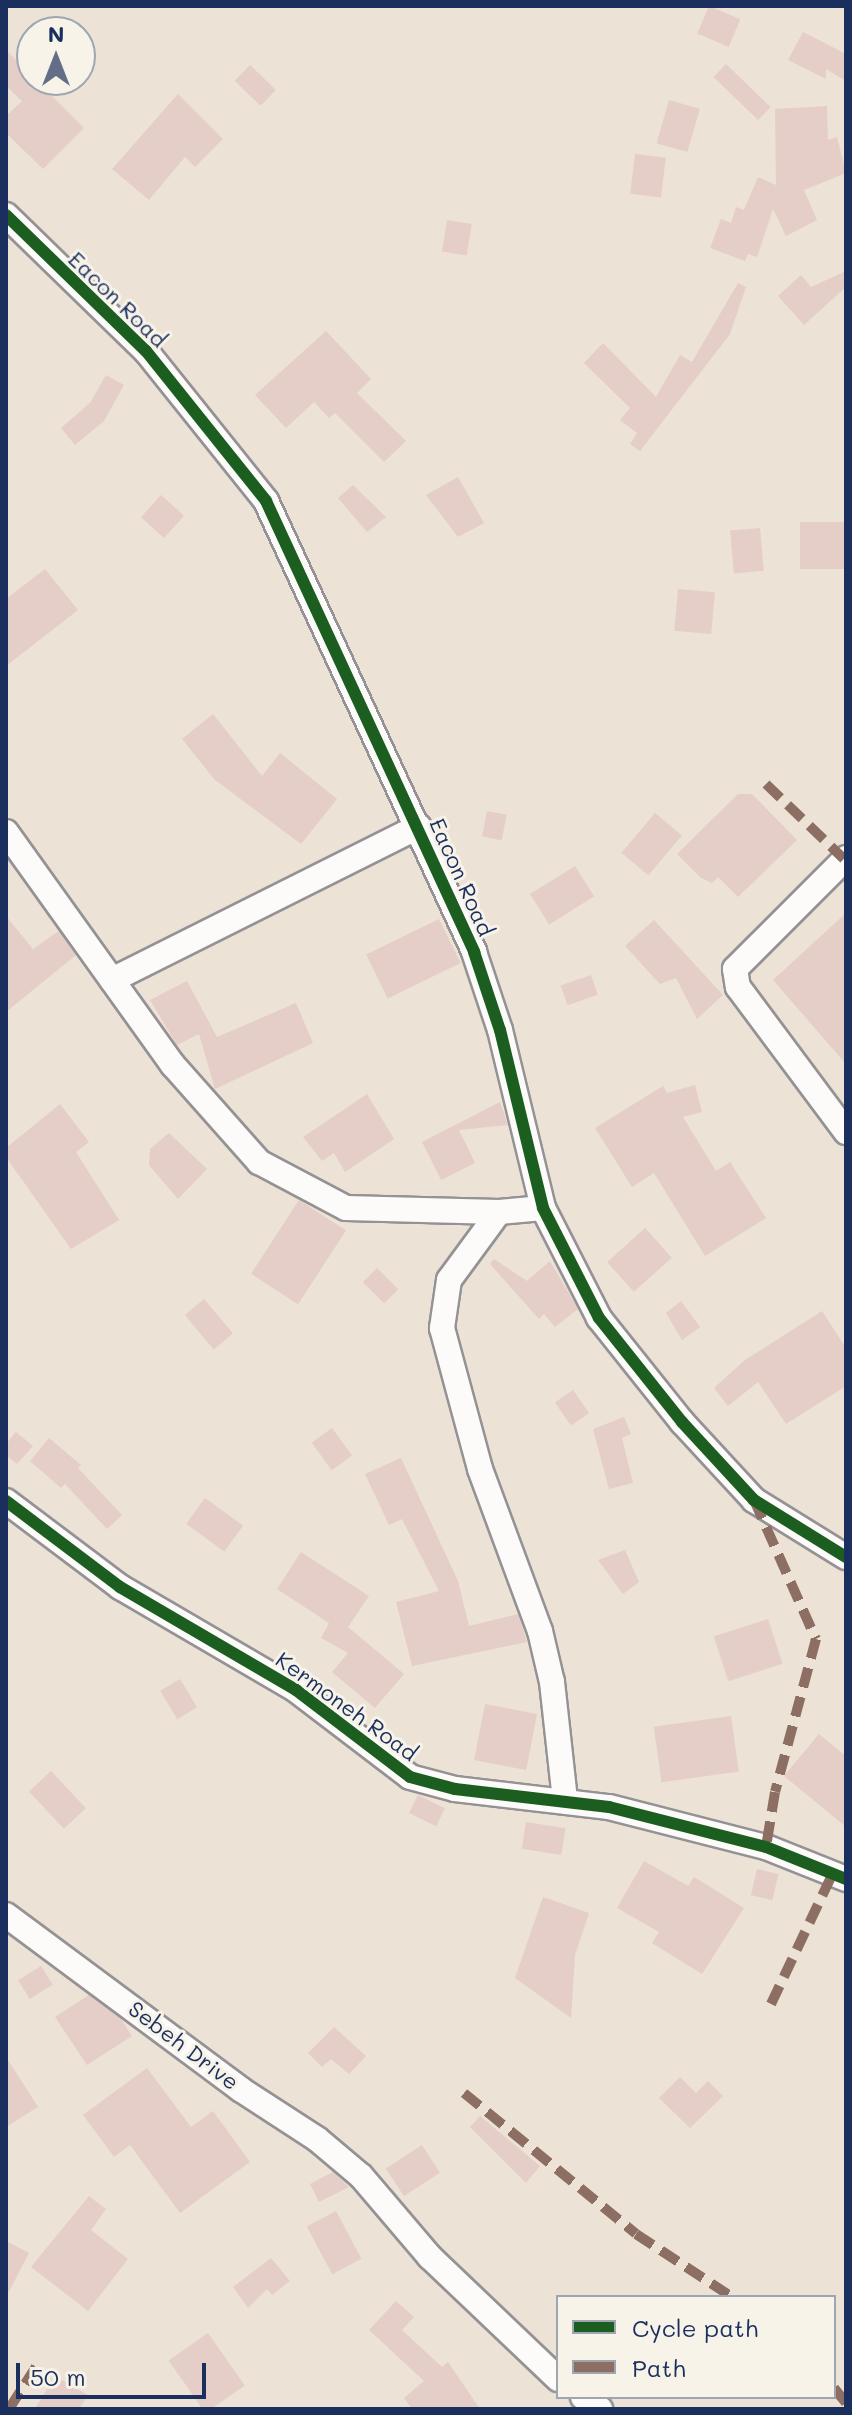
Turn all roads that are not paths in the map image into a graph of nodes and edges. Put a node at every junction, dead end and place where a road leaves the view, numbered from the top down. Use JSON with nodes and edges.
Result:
{"nodes":[{"id":1,"x":6,"y":215,"type":"edge"},
{"id":2,"x":419,"y":826,"type":"junction"},
{"id":3,"x":6,"y":832,"type":"edge"},
{"id":4,"x":846,"y":858,"type":"edge"},
{"id":5,"x":112,"y":980,"type":"junction"},
{"id":6,"x":846,"y":1132,"type":"edge"},
{"id":7,"x":543,"y":1208,"type":"junction"},
{"id":8,"x":499,"y":1212,"type":"junction"},
{"id":9,"x":6,"y":1501,"type":"edge"},
{"id":10,"x":846,"y":1557,"type":"edge"},
{"id":11,"x":565,"y":1800,"type":"junction"},
{"id":12,"x":846,"y":1879,"type":"edge"},
{"id":13,"x":6,"y":1915,"type":"edge"},
{"id":14,"x":556,"y":2377,"type":"edge"}],
"edges":[{"from":1,"to":2,"type":"street","name":"Eacon Road"},
{"from":2,"to":5,"type":"street"},
{"from":2,"to":7,"type":"street","name":"Eacon Road"},
{"from":3,"to":5,"type":"street"},
{"from":4,"to":6,"type":"street"},
{"from":5,"to":8,"type":"street"},
{"from":7,"to":8,"type":"street"},
{"from":7,"to":10,"type":"street","name":"Eacon Road"},
{"from":8,"to":11,"type":"street"},
{"from":9,"to":11,"type":"street","name":"Kermoneh Road"},
{"from":11,"to":12,"type":"street","name":"Kermoneh Road"},
{"from":13,"to":14,"type":"street","name":"Sebeh Drive"}]}
